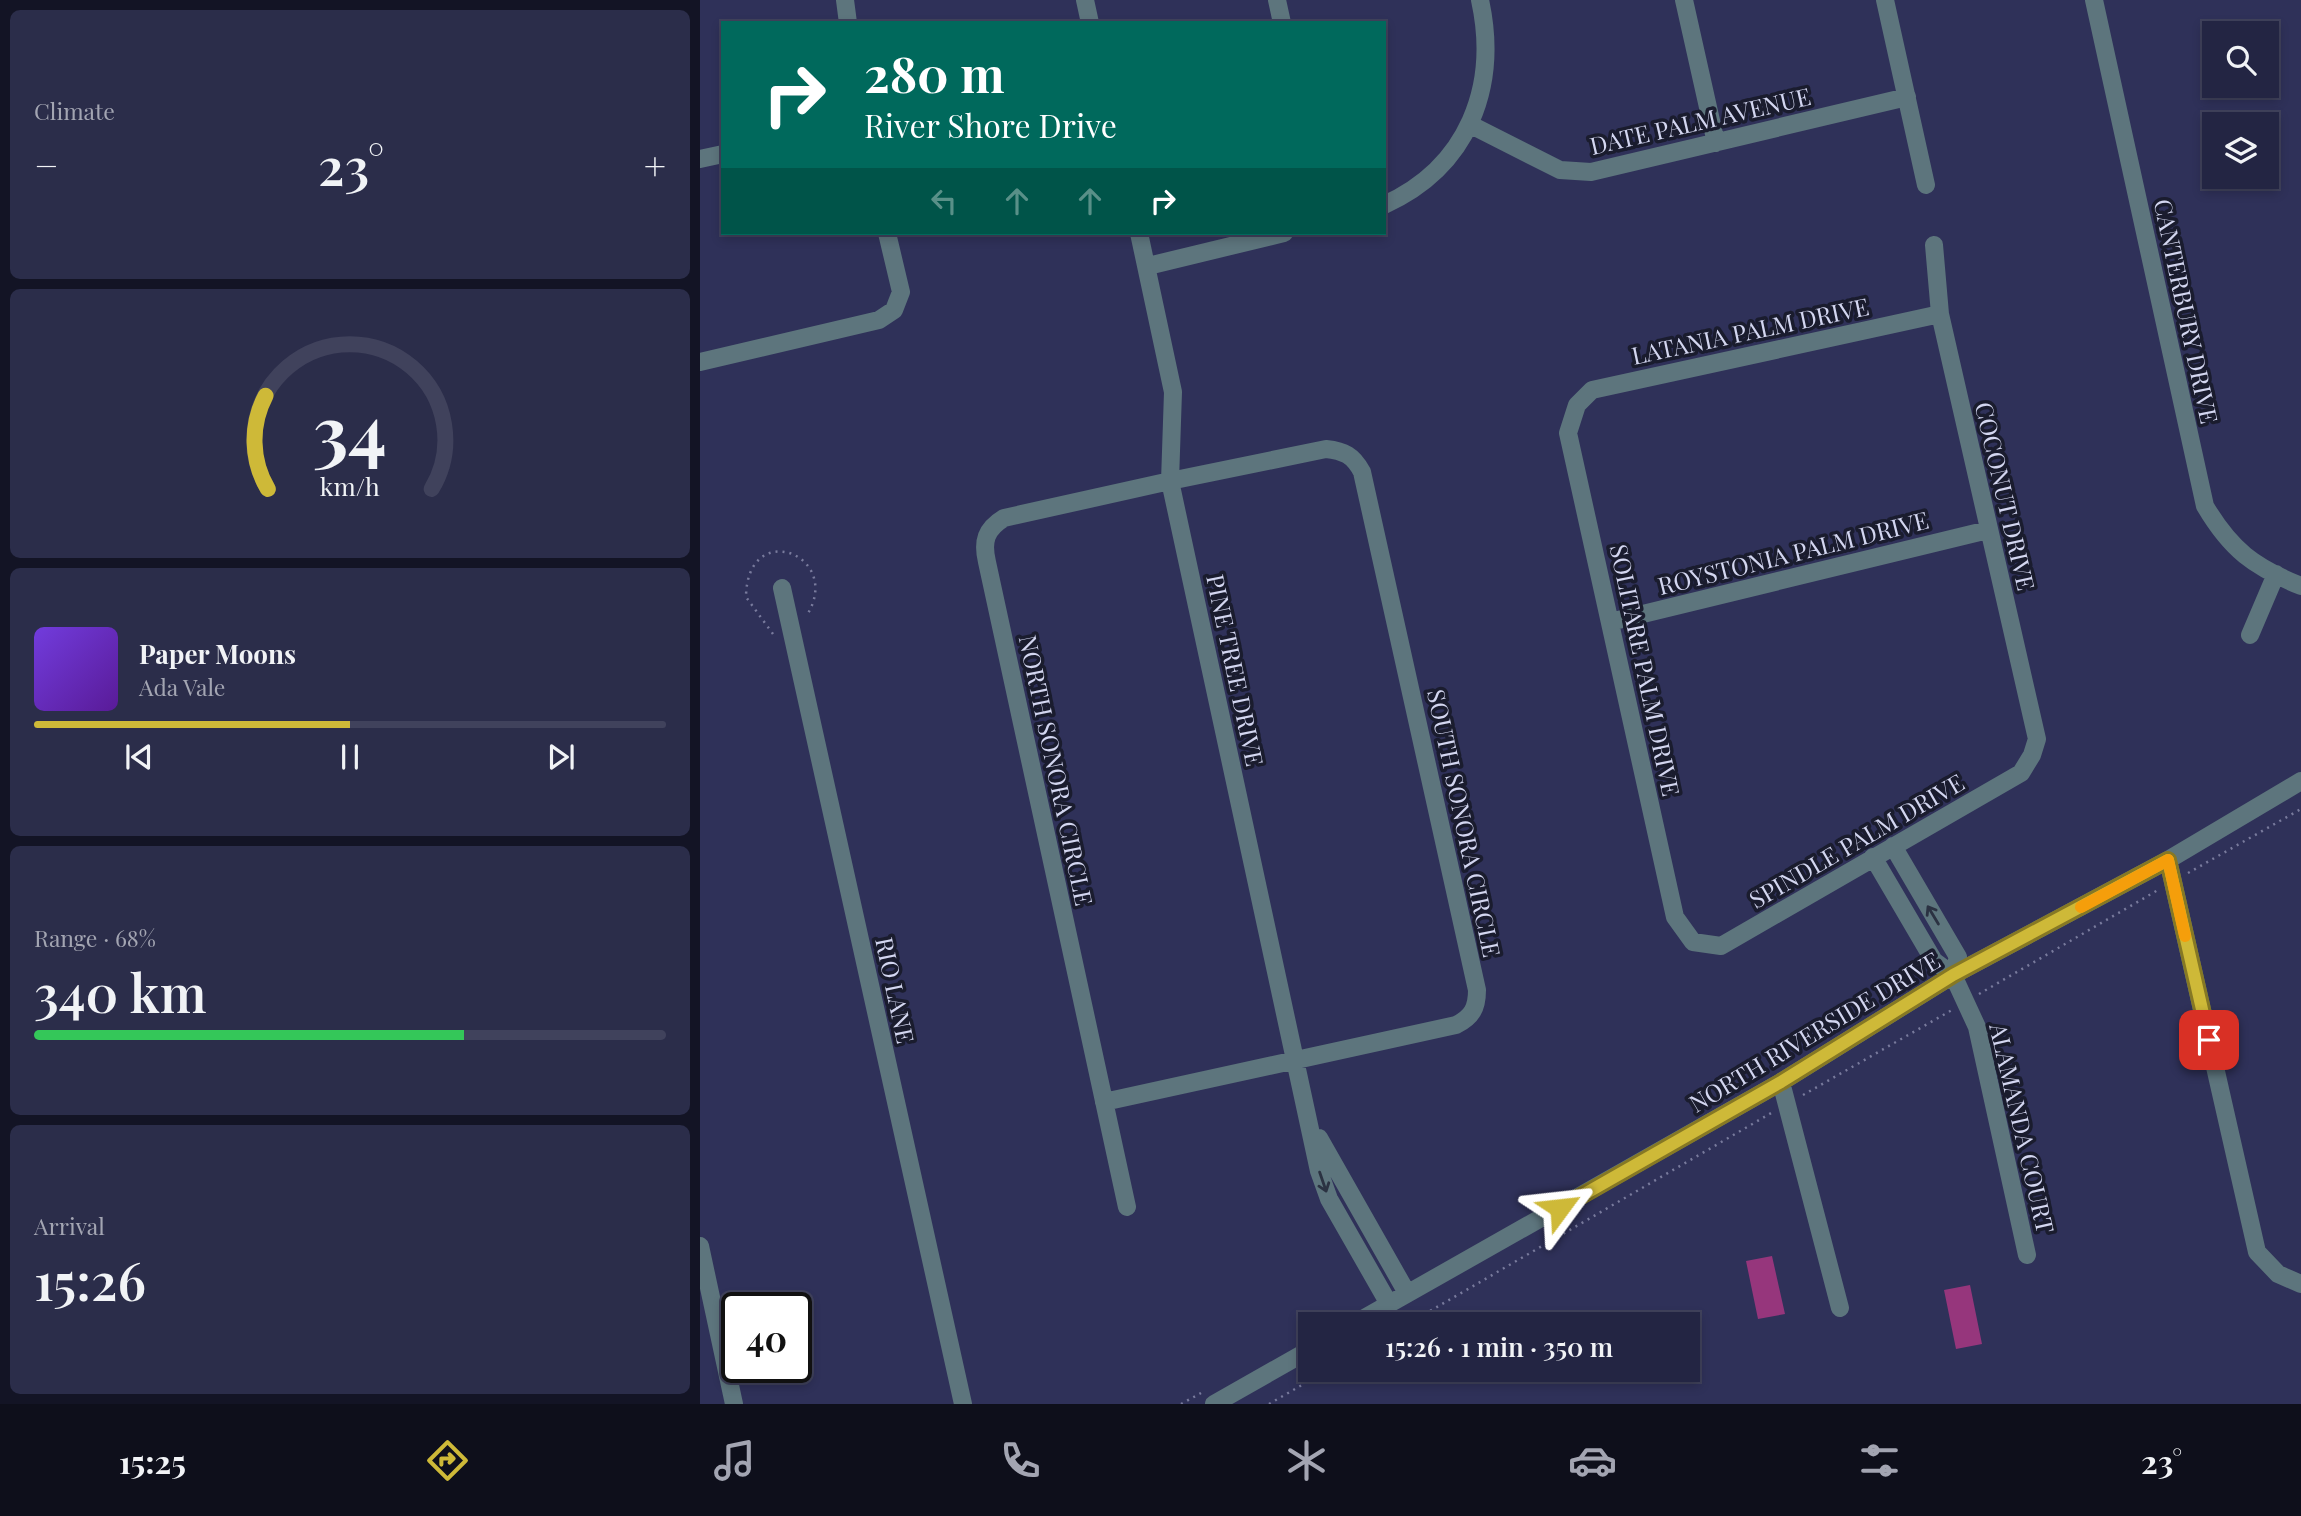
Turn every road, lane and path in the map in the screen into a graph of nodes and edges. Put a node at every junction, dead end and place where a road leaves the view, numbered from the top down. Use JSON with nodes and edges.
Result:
{"nodes":[{"id":1,"x":845,"y":0,"type":"edge"},
{"id":2,"x":1085,"y":0,"type":"edge"},
{"id":3,"x":1277,"y":0,"type":"edge"},
{"id":4,"x":1480,"y":0,"type":"edge"},
{"id":5,"x":1684,"y":0,"type":"edge"},
{"id":6,"x":1885,"y":0,"type":"edge"},
{"id":7,"x":2094,"y":0,"type":"edge"},
{"id":8,"x":848,"y":21,"type":"edge"},
{"id":9,"x":1090,"y":21,"type":"edge"},
{"id":10,"x":1282,"y":21,"type":"edge"},
{"id":11,"x":1907,"y":97,"type":"junction"},
{"id":12,"x":1471,"y":125,"type":"junction"},
{"id":13,"x":1716,"y":144,"type":"junction"},
{"id":14,"x":721,"y":154,"type":"edge"},
{"id":15,"x":700,"y":159,"type":"edge"},
{"id":16,"x":1926,"y":186,"type":"dead end"},
{"id":17,"x":1386,"y":204,"type":"edge"},
{"id":18,"x":887,"y":235,"type":"edge"},
{"id":19,"x":1140,"y":235,"type":"edge"},
{"id":20,"x":1275,"y":235,"type":"edge"},
{"id":21,"x":1934,"y":245,"type":"dead end"},
{"id":22,"x":1147,"y":265,"type":"junction"},
{"id":23,"x":1940,"y":314,"type":"junction"},
{"id":24,"x":700,"y":362,"type":"edge"},
{"id":25,"x":1577,"y":405,"type":"joint"},
{"id":26,"x":1170,"y":481,"type":"junction"},
{"id":27,"x":1988,"y":530,"type":"junction"},
{"id":28,"x":2276,"y":574,"type":"junction"},
{"id":29,"x":2301,"y":586,"type":"edge"},
{"id":30,"x":782,"y":587,"type":"dead end"},
{"id":31,"x":1610,"y":622,"type":"junction"},
{"id":32,"x":2250,"y":635,"type":"dead end"},
{"id":33,"x":2032,"y":755,"type":"joint"},
{"id":34,"x":2301,"y":781,"type":"edge"},
{"id":35,"x":2301,"y":808,"type":"edge"},
{"id":36,"x":1892,"y":846,"type":"junction"},
{"id":37,"x":1873,"y":858,"type":"junction"},
{"id":38,"x":2168,"y":860,"type":"junction"},
{"id":39,"x":2173,"y":881,"type":"junction"},
{"id":40,"x":1693,"y":942,"type":"joint"},
{"id":41,"x":1953,"y":975,"type":"junction"},
{"id":42,"x":1966,"y":1002,"type":"junction"},
{"id":43,"x":1296,"y":1061,"type":"junction"},
{"id":44,"x":1781,"y":1082,"type":"junction"},
{"id":45,"x":1104,"y":1102,"type":"junction"},
{"id":46,"x":1787,"y":1104,"type":"junction"},
{"id":47,"x":1308,"y":1116,"type":"junction"},
{"id":48,"x":1127,"y":1207,"type":"dead end"},
{"id":49,"x":700,"y":1246,"type":"edge"},
{"id":50,"x":2027,"y":1255,"type":"dead end"},
{"id":51,"x":2301,"y":1284,"type":"edge"},
{"id":52,"x":1407,"y":1293,"type":"junction"},
{"id":53,"x":1389,"y":1304,"type":"junction"},
{"id":54,"x":1840,"y":1308,"type":"dead end"},
{"id":55,"x":1375,"y":1312,"type":"edge"},
{"id":56,"x":1428,"y":1312,"type":"edge"},
{"id":57,"x":1298,"y":1356,"type":"edge"},
{"id":58,"x":1307,"y":1382,"type":"edge"},
{"id":59,"x":734,"y":1404,"type":"edge"},
{"id":60,"x":963,"y":1404,"type":"edge"},
{"id":61,"x":1214,"y":1404,"type":"edge"},
{"id":62,"x":1269,"y":1404,"type":"edge"}],
"edges":[{"from":1,"to":8,"type":"street"},
{"from":2,"to":9,"type":"street"},
{"from":3,"to":10,"type":"street"},
{"from":4,"to":12,"type":"street"},
{"from":5,"to":13,"type":"street"},
{"from":6,"to":11,"type":"street"},
{"from":7,"to":28,"type":"street","name":"CANTERBURY DRIVE"},
{"from":11,"to":13,"type":"street","name":"DATE PALM AVENUE"},
{"from":11,"to":16,"type":"street"},
{"from":12,"to":13,"type":"street","name":"DATE PALM AVENUE"},
{"from":12,"to":17,"type":"street"},
{"from":14,"to":15,"type":"street"},
{"from":18,"to":24,"type":"street"},
{"from":19,"to":22,"type":"street","name":"PINE TREE DRIVE"},
{"from":20,"to":22,"type":"street"},
{"from":21,"to":23,"type":"street","name":"COCONUT DRIVE"},
{"from":22,"to":26,"type":"street","name":"PINE TREE DRIVE"},
{"from":23,"to":25,"type":"street","name":"LATANIA PALM DRIVE"},
{"from":23,"to":27,"type":"street","name":"COCONUT DRIVE"},
{"from":25,"to":31,"type":"street","name":"SOLITARE PALM DRIVE"},
{"from":26,"to":43,"type":"street","name":"PINE TREE DRIVE"},
{"from":26,"to":43,"type":"street","name":"SOUTH SONORA CIRCLE"},
{"from":26,"to":45,"type":"street","name":"NORTH SONORA CIRCLE"},
{"from":27,"to":31,"type":"street","name":"ROYSTONIA PALM DRIVE"},
{"from":27,"to":33,"type":"street","name":"COCONUT DRIVE"},
{"from":28,"to":29,"type":"street","name":"CANTERBURY DRIVE"},
{"from":28,"to":32,"type":"street"},
{"from":30,"to":60,"type":"street","name":"RIO LANE"},
{"from":31,"to":40,"type":"street","name":"SOLITARE PALM DRIVE"},
{"from":33,"to":36,"type":"street","name":"SPINDLE PALM DRIVE"},
{"from":34,"to":38,"type":"street","name":"NORTH RIVERSIDE DRIVE"},
{"from":35,"to":39,"type":"path"},
{"from":36,"to":37,"type":"street","name":"SPINDLE PALM DRIVE"},
{"from":41,"to":36,"type":"street","one_way":true},
{"from":37,"to":40,"type":"street","name":"SPINDLE PALM DRIVE"},
{"from":37,"to":41,"type":"street"},
{"from":38,"to":39,"type":"street"},
{"from":38,"to":41,"type":"street","name":"NORTH RIVERSIDE DRIVE"},
{"from":39,"to":42,"type":"path"},
{"from":39,"to":51,"type":"street"},
{"from":41,"to":42,"type":"street","name":"ALAMANDA COURT"},
{"from":41,"to":44,"type":"street","name":"NORTH RIVERSIDE DRIVE"},
{"from":42,"to":46,"type":"path"},
{"from":42,"to":50,"type":"street","name":"ALAMANDA COURT"},
{"from":43,"to":45,"type":"street","name":"SOUTH SONORA CIRCLE"},
{"from":43,"to":47,"type":"street","name":"PINE TREE DRIVE"},
{"from":44,"to":46,"type":"street"},
{"from":44,"to":52,"type":"street","name":"NORTH RIVERSIDE DRIVE"},
{"from":45,"to":48,"type":"street","name":"NORTH SONORA CIRCLE"},
{"from":46,"to":54,"type":"street"},
{"from":46,"to":56,"type":"path"},
{"from":47,"to":52,"type":"street","name":"PINE TREE DRIVE"},
{"from":47,"to":53,"type":"street","name":"PINE TREE DRIVE","one_way":true},
{"from":49,"to":59,"type":"street"},
{"from":52,"to":53,"type":"street","name":"NORTH RIVERSIDE DRIVE"},
{"from":53,"to":55,"type":"street","name":"NORTH RIVERSIDE DRIVE"},
{"from":57,"to":61,"type":"street"},
{"from":58,"to":62,"type":"path"}]}
